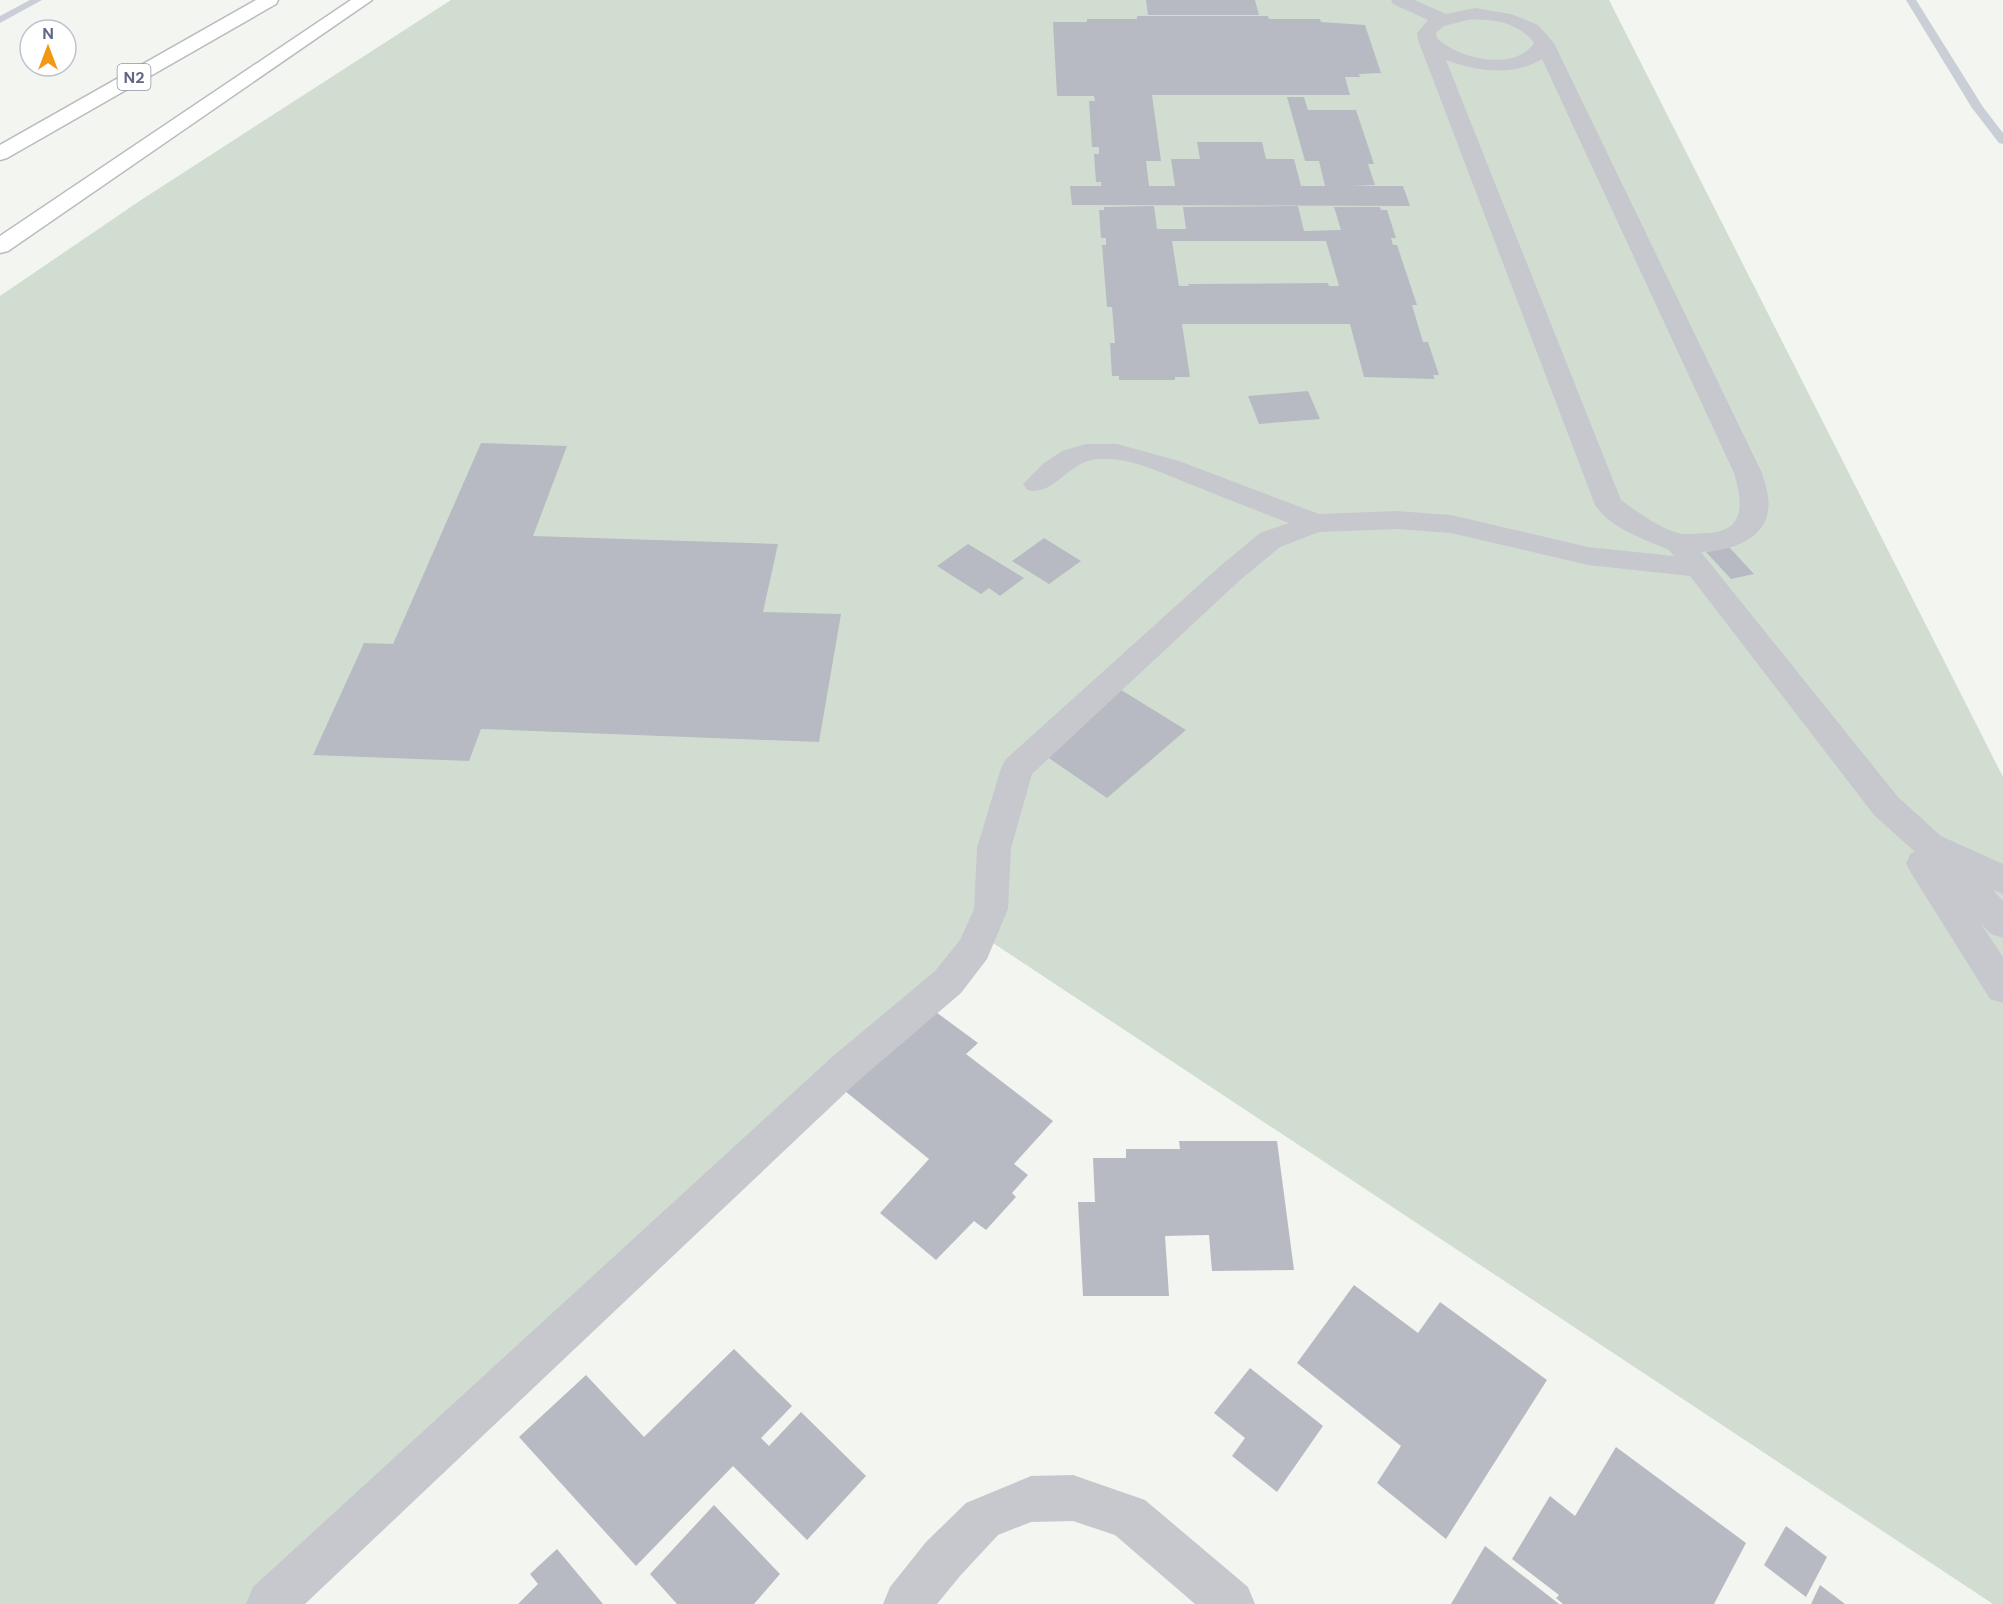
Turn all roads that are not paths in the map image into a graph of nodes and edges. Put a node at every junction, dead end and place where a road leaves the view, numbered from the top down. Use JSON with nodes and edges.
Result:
{"nodes":[{"id":1,"x":269,"y":0,"type":"edge"},
{"id":2,"x":363,"y":0,"type":"edge"},
{"id":3,"x":1400,"y":0,"type":"edge"},
{"id":4,"x":1493,"y":8,"type":"edge"},
{"id":5,"x":1442,"y":19,"type":"junction"},
{"id":6,"x":1428,"y":40,"type":"junction"},
{"id":7,"x":1544,"y":43,"type":"junction"},
{"id":8,"x":0,"y":154,"type":"edge"},
{"id":9,"x":0,"y":246,"type":"edge"},
{"id":10,"x":1037,"y":484,"type":"dead end"},
{"id":11,"x":1316,"y":522,"type":"junction"},
{"id":12,"x":1689,"y":555,"type":"junction"},
{"id":13,"x":1886,"y":806,"type":"junction"},
{"id":14,"x":1923,"y":840,"type":"junction"},
{"id":15,"x":2003,"y":880,"type":"edge"},
{"id":16,"x":2003,"y":924,"type":"edge"},
{"id":17,"x":2003,"y":988,"type":"edge"},
{"id":18,"x":270,"y":1604,"type":"edge"},
{"id":19,"x":907,"y":1604,"type":"edge"},
{"id":20,"x":1231,"y":1604,"type":"edge"}],
"edges":[{"from":1,"to":8,"type":"highway","number":"N2"},
{"from":2,"to":9,"type":"highway"},
{"from":3,"to":5,"type":"street"},
{"from":4,"to":5,"type":"street"},
{"from":4,"to":7,"type":"street"},
{"from":5,"to":6,"type":"street"},
{"from":6,"to":7,"type":"street"},
{"from":6,"to":12,"type":"street"},
{"from":7,"to":12,"type":"street"},
{"from":10,"to":11,"type":"street"},
{"from":11,"to":12,"type":"street"},
{"from":11,"to":18,"type":"street"},
{"from":12,"to":13,"type":"street"},
{"from":13,"to":14,"type":"street"},
{"from":13,"to":17,"type":"street"},
{"from":14,"to":15,"type":"street"},
{"from":14,"to":16,"type":"street"},
{"from":19,"to":20,"type":"street"}]}
